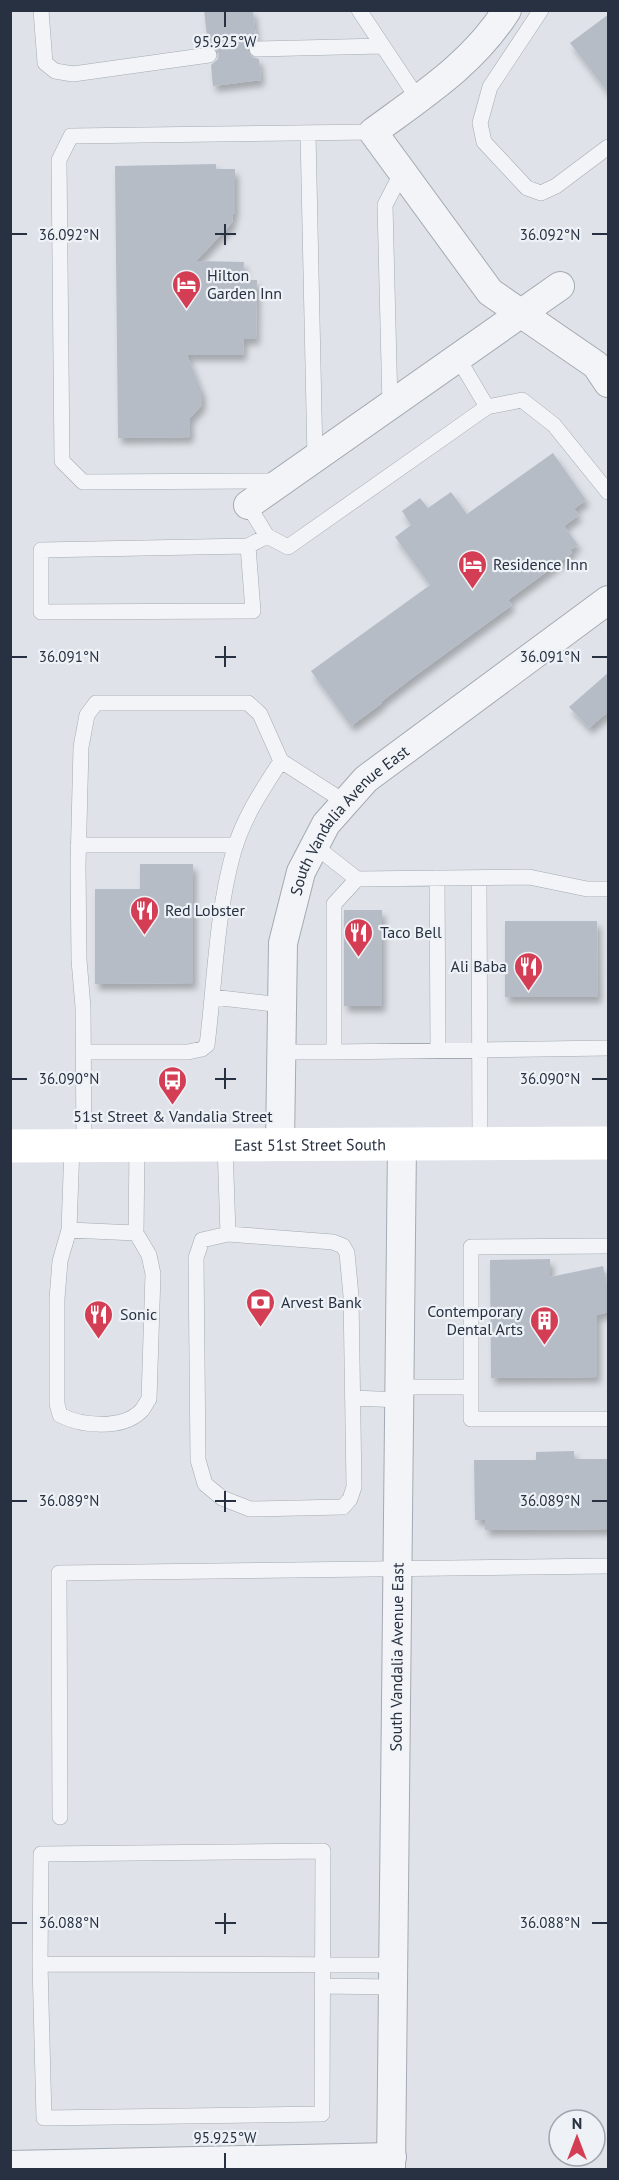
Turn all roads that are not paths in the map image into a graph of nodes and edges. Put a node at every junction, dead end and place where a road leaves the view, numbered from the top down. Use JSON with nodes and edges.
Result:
{"nodes":[{"id":1,"x":41,"y":10,"type":"edge"},
{"id":2,"x":359,"y":10,"type":"edge"},
{"id":3,"x":507,"y":10,"type":"edge"},
{"id":4,"x":541,"y":10,"type":"edge"},
{"id":5,"x":382,"y":46,"type":"junction"},
{"id":6,"x":257,"y":49,"type":"dead end"},
{"id":7,"x":209,"y":55,"type":"dead end"},
{"id":8,"x":418,"y":99,"type":"junction"},
{"id":9,"x":373,"y":132,"type":"junction"},
{"id":10,"x":308,"y":133,"type":"junction"},
{"id":11,"x":609,"y":147,"type":"edge"},
{"id":12,"x":402,"y":172,"type":"junction"},
{"id":13,"x":560,"y":286,"type":"dead end"},
{"id":14,"x":521,"y":314,"type":"junction"},
{"id":15,"x":458,"y":358,"type":"junction"},
{"id":16,"x":609,"y":383,"type":"edge"},
{"id":17,"x":390,"y":405,"type":"junction"},
{"id":18,"x":487,"y":407,"type":"junction"},
{"id":19,"x":315,"y":458,"type":"junction"},
{"id":20,"x":282,"y":481,"type":"junction"},
{"id":21,"x":609,"y":492,"type":"edge"},
{"id":22,"x":248,"y":505,"type":"joint"},
{"id":23,"x":267,"y":536,"type":"junction"},
{"id":24,"x":248,"y":546,"type":"junction"},
{"id":25,"x":609,"y":600,"type":"edge"},
{"id":26,"x":281,"y":761,"type":"junction"},
{"id":27,"x":345,"y":802,"type":"junction"},
{"id":28,"x":78,"y":844,"type":"junction"},
{"id":29,"x":236,"y":845,"type":"junction"},
{"id":30,"x":315,"y":846,"type":"junction"},
{"id":31,"x":437,"y":878,"type":"junction"},
{"id":32,"x":479,"y":878,"type":"junction"},
{"id":33,"x":357,"y":879,"type":"junction"},
{"id":34,"x":609,"y":889,"type":"edge"},
{"id":35,"x":212,"y":997,"type":"junction"},
{"id":36,"x":282,"y":1005,"type":"junction"},
{"id":37,"x":609,"y":1048,"type":"edge"},
{"id":38,"x":438,"y":1050,"type":"junction"},
{"id":39,"x":480,"y":1050,"type":"junction"},
{"id":40,"x":83,"y":1052,"type":"junction"},
{"id":41,"x":281,"y":1052,"type":"junction"},
{"id":42,"x":334,"y":1052,"type":"junction"},
{"id":43,"x":402,"y":1143,"type":"junction"},
{"id":44,"x":480,"y":1143,"type":"junction"},
{"id":45,"x":609,"y":1143,"type":"edge"},
{"id":46,"x":280,"y":1144,"type":"junction"},
{"id":47,"x":225,"y":1145,"type":"junction"},
{"id":48,"x":10,"y":1146,"type":"edge"},
{"id":49,"x":78,"y":1146,"type":"junction"},
{"id":50,"x":137,"y":1146,"type":"junction"},
{"id":51,"x":69,"y":1230,"type":"junction"},
{"id":52,"x":136,"y":1233,"type":"junction"},
{"id":53,"x":228,"y":1234,"type":"junction"},
{"id":54,"x":609,"y":1246,"type":"edge"},
{"id":55,"x":471,"y":1387,"type":"junction"},
{"id":56,"x":401,"y":1394,"type":"junction"},
{"id":57,"x":353,"y":1398,"type":"junction"},
{"id":58,"x":609,"y":1419,"type":"edge"},
{"id":59,"x":609,"y":1566,"type":"edge"},
{"id":60,"x":399,"y":1569,"type":"junction"},
{"id":61,"x":60,"y":1817,"type":"dead end"},
{"id":62,"x":40,"y":1964,"type":"junction"},
{"id":63,"x":322,"y":1964,"type":"junction"},
{"id":64,"x":394,"y":1976,"type":"junction"},
{"id":65,"x":322,"y":1986,"type":"junction"},
{"id":66,"x":392,"y":2163,"type":"edge"},
{"id":67,"x":10,"y":2165,"type":"edge"}],
"edges":[{"from":1,"to":7,"type":"lane"},
{"from":2,"to":5,"type":"lane"},
{"from":3,"to":8,"type":"street"},
{"from":4,"to":11,"type":"lane"},
{"from":5,"to":6,"type":"lane"},
{"from":5,"to":8,"type":"lane"},
{"from":8,"to":9,"type":"street"},
{"from":9,"to":10,"type":"lane"},
{"from":9,"to":12,"type":"street"},
{"from":10,"to":19,"type":"lane"},
{"from":10,"to":20,"type":"lane"},
{"from":12,"to":14,"type":"street"},
{"from":12,"to":17,"type":"lane"},
{"from":13,"to":14,"type":"street"},
{"from":14,"to":15,"type":"street"},
{"from":14,"to":16,"type":"street"},
{"from":15,"to":17,"type":"street"},
{"from":15,"to":18,"type":"lane"},
{"from":17,"to":19,"type":"street"},
{"from":18,"to":21,"type":"lane"},
{"from":18,"to":23,"type":"lane"},
{"from":19,"to":20,"type":"street"},
{"from":20,"to":22,"type":"street"},
{"from":22,"to":23,"type":"lane"},
{"from":23,"to":24,"type":"lane"},
{"from":24,"to":24,"type":"lane"},
{"from":25,"to":27,"type":"street","name":"South Vandalia Avenue East"},
{"from":26,"to":27,"type":"lane"},
{"from":26,"to":28,"type":"lane"},
{"from":26,"to":29,"type":"lane"},
{"from":27,"to":30,"type":"street","name":"South Vandalia Avenue East"},
{"from":28,"to":29,"type":"lane"},
{"from":28,"to":40,"type":"lane"},
{"from":29,"to":35,"type":"lane"},
{"from":30,"to":33,"type":"lane"},
{"from":30,"to":36,"type":"street","name":"South Vandalia Avenue East"},
{"from":31,"to":32,"type":"lane"},
{"from":31,"to":33,"type":"lane"},
{"from":31,"to":38,"type":"lane"},
{"from":32,"to":34,"type":"lane"},
{"from":32,"to":39,"type":"lane"},
{"from":33,"to":42,"type":"lane"},
{"from":35,"to":36,"type":"lane"},
{"from":35,"to":40,"type":"lane"},
{"from":36,"to":41,"type":"street","name":"South Vandalia Avenue East"},
{"from":37,"to":39,"type":"lane"},
{"from":38,"to":39,"type":"lane"},
{"from":38,"to":42,"type":"lane"},
{"from":39,"to":44,"type":"lane"},
{"from":40,"to":49,"type":"lane"},
{"from":41,"to":42,"type":"lane"},
{"from":41,"to":46,"type":"street","name":"South Vandalia Avenue East"},
{"from":43,"to":44,"type":"main road","name":"East 51st Street South"},
{"from":43,"to":46,"type":"main road","name":"East 51st Street South"},
{"from":43,"to":56,"type":"street","name":"South Vandalia Avenue East"},
{"from":44,"to":45,"type":"main road","name":"East 51st Street South"},
{"from":46,"to":47,"type":"main road","name":"East 51st Street South"},
{"from":47,"to":50,"type":"main road","name":"East 51st Street South"},
{"from":47,"to":53,"type":"lane"},
{"from":48,"to":49,"type":"main road","name":"East 51st Street South"},
{"from":49,"to":50,"type":"main road","name":"East 51st Street South"},
{"from":49,"to":51,"type":"lane"},
{"from":50,"to":52,"type":"lane"},
{"from":51,"to":52,"type":"lane"},
{"from":51,"to":52,"type":"lane"},
{"from":53,"to":57,"type":"lane"},
{"from":53,"to":57,"type":"lane"},
{"from":54,"to":55,"type":"lane"},
{"from":55,"to":56,"type":"lane"},
{"from":55,"to":58,"type":"lane"},
{"from":56,"to":57,"type":"lane"},
{"from":56,"to":60,"type":"street","name":"South Vandalia Avenue East"},
{"from":59,"to":60,"type":"lane"},
{"from":60,"to":61,"type":"lane"},
{"from":60,"to":64,"type":"street","name":"South Vandalia Avenue East"},
{"from":62,"to":63,"type":"lane"},
{"from":62,"to":63,"type":"lane"},
{"from":62,"to":65,"type":"lane"},
{"from":63,"to":64,"type":"lane"},
{"from":63,"to":65,"type":"lane"},
{"from":64,"to":65,"type":"lane"},
{"from":64,"to":66,"type":"street","name":"South Vandalia Avenue East"},
{"from":66,"to":67,"type":"street"}]}
